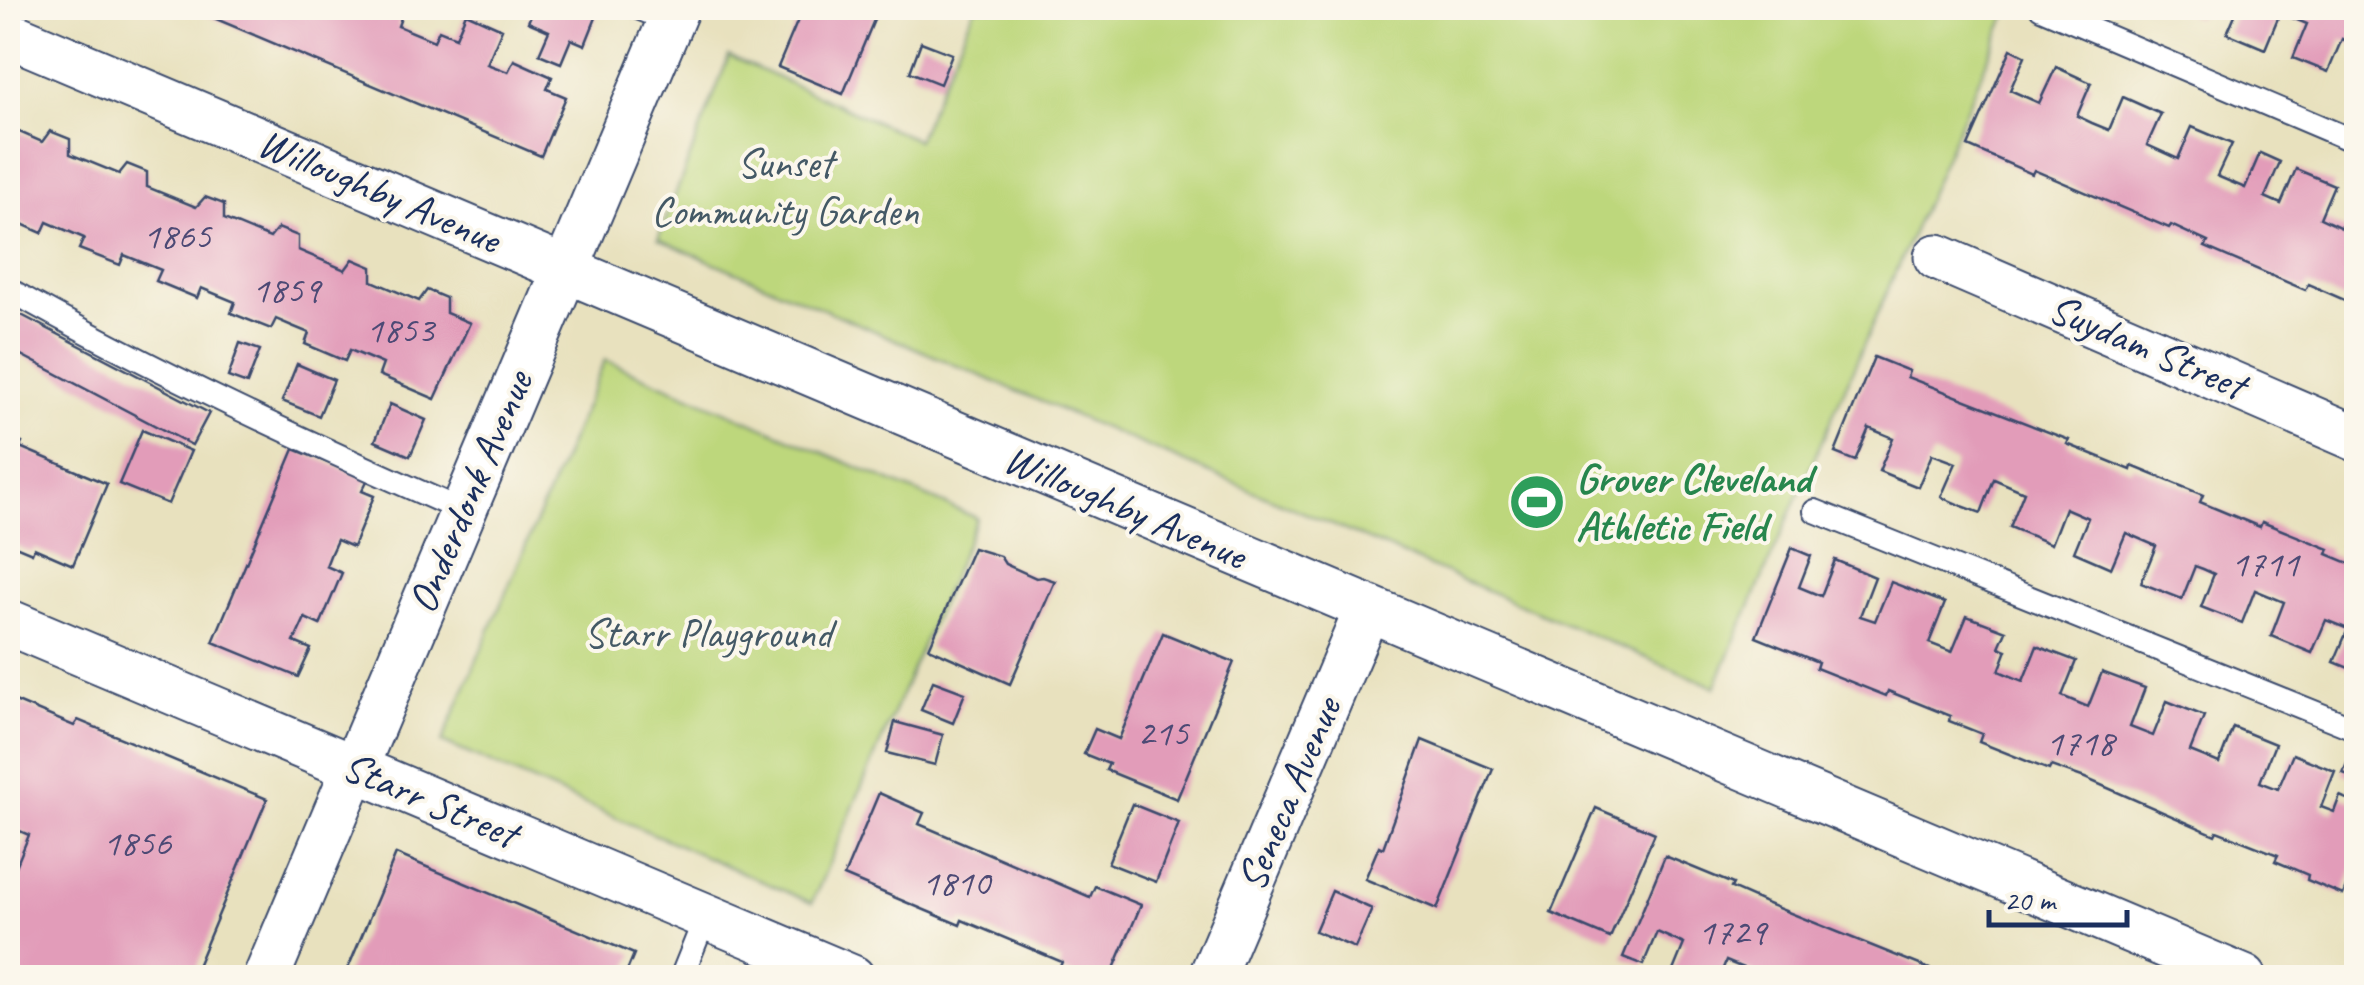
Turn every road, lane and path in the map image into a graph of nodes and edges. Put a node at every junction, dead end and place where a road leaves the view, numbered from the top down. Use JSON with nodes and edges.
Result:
{"nodes":[{"id":1,"x":2041,"y":8,"type":"edge"},
{"id":2,"x":661,"y":12,"type":"edge"},
{"id":3,"x":8,"y":34,"type":"edge"},
{"id":4,"x":2356,"y":142,"type":"edge"},
{"id":5,"x":1937,"y":256,"type":"dead end"},
{"id":6,"x":565,"y":269,"type":"junction"},
{"id":7,"x":8,"y":289,"type":"edge"},
{"id":8,"x":2356,"y":438,"type":"edge"},
{"id":9,"x":462,"y":511,"type":"junction"},
{"id":10,"x":1814,"y":511,"type":"dead end"},
{"id":11,"x":1367,"y":610,"type":"junction"},
{"id":12,"x":8,"y":622,"type":"edge"},
{"id":13,"x":2356,"y":729,"type":"edge"},
{"id":14,"x":354,"y":768,"type":"junction"},
{"id":15,"x":706,"y":916,"type":"junction"},
{"id":16,"x":266,"y":978,"type":"edge"},
{"id":17,"x":682,"y":978,"type":"edge"},
{"id":18,"x":852,"y":978,"type":"edge"},
{"id":19,"x":1211,"y":978,"type":"edge"},
{"id":20,"x":2244,"y":978,"type":"edge"}],
"edges":[{"from":1,"to":4,"type":"lane"},
{"from":2,"to":6,"type":"street","name":"Onderdonk Avenue"},
{"from":3,"to":6,"type":"street","name":"Willoughby Avenue"},
{"from":5,"to":8,"type":"street","name":"Suydam Street"},
{"from":6,"to":9,"type":"street","name":"Onderdonk Avenue"},
{"from":6,"to":11,"type":"street","name":"Willoughby Avenue"},
{"from":7,"to":9,"type":"lane"},
{"from":9,"to":14,"type":"street","name":"Onderdonk Avenue"},
{"from":10,"to":13,"type":"lane"},
{"from":11,"to":19,"type":"street","name":"Seneca Avenue"},
{"from":11,"to":20,"type":"street","name":"Willoughby Avenue"},
{"from":12,"to":14,"type":"street","name":"Starr Street"},
{"from":14,"to":15,"type":"street","name":"Starr Street"},
{"from":14,"to":16,"type":"street","name":"Onderdonk Avenue"},
{"from":15,"to":17,"type":"lane"},
{"from":15,"to":18,"type":"street","name":"Starr Street"}]}
